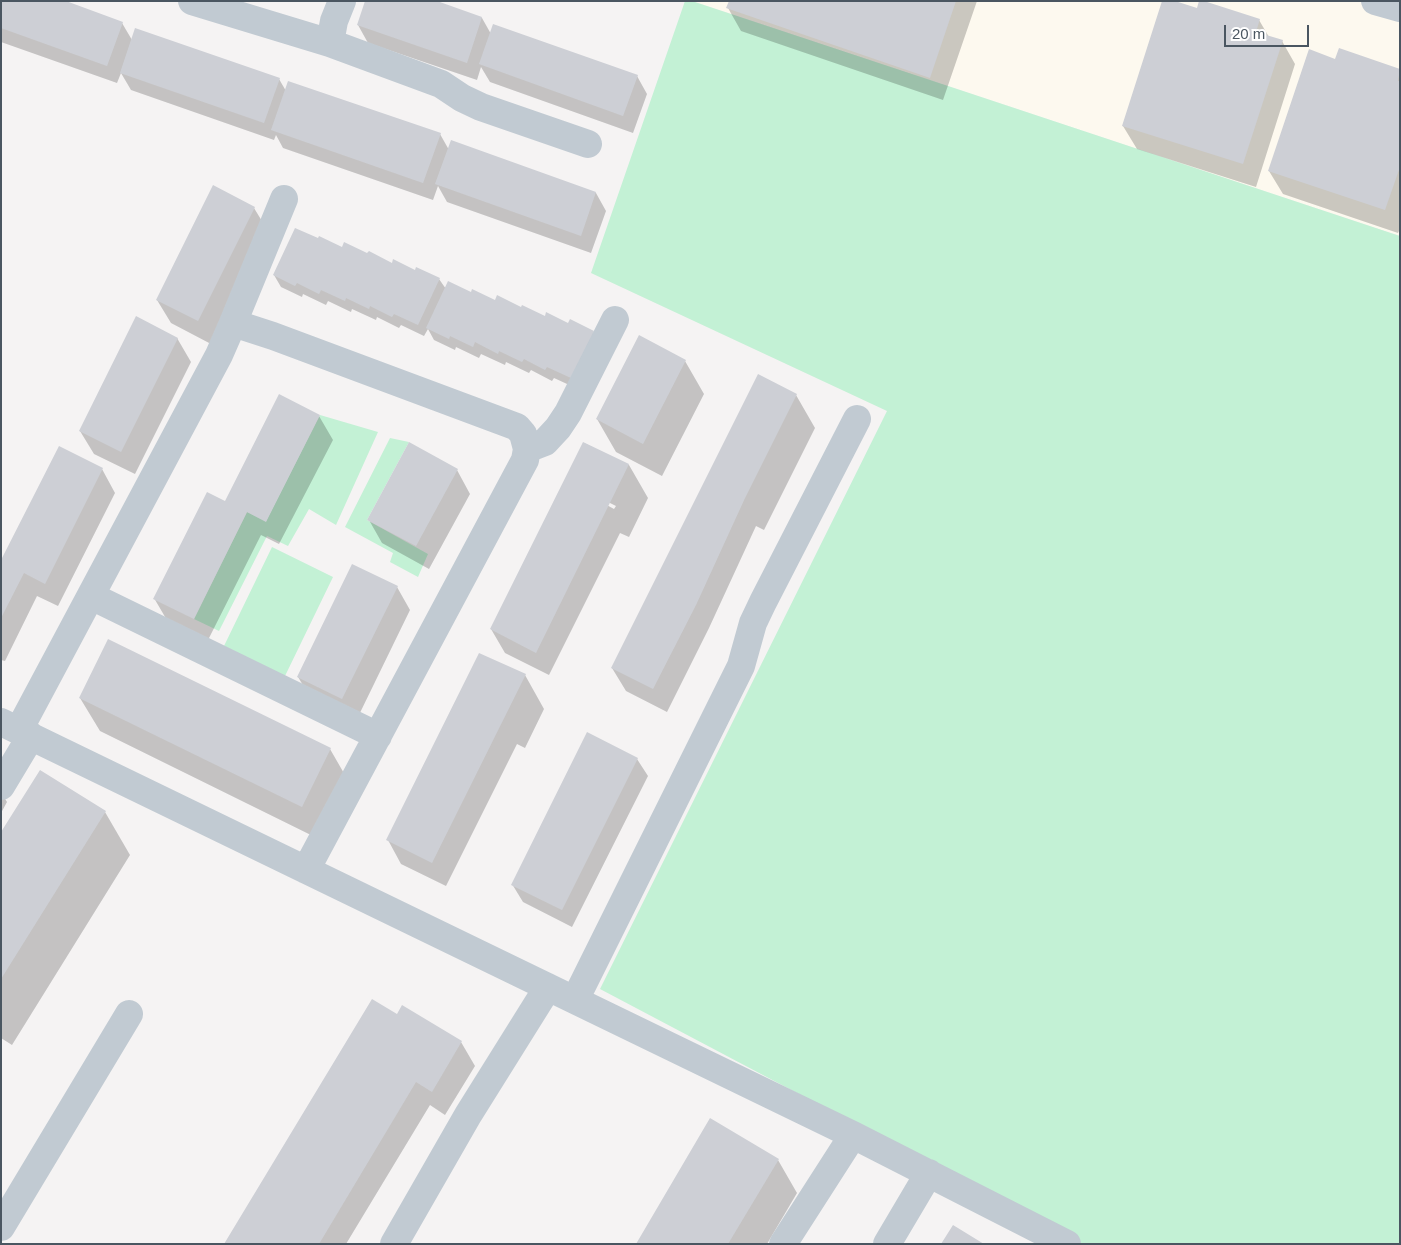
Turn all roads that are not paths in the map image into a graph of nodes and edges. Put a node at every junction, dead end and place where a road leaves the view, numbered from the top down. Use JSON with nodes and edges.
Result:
{"nodes":[{"id":1,"x":192,"y":1,"type":"edge"},
{"id":2,"x":342,"y":1,"type":"edge"},
{"id":3,"x":1375,"y":1,"type":"edge"},
{"id":4,"x":1400,"y":8,"type":"edge"},
{"id":5,"x":330,"y":43,"type":"junction"},
{"id":6,"x":588,"y":144,"type":"dead end"},
{"id":7,"x":284,"y":199,"type":"dead end"},
{"id":8,"x":615,"y":320,"type":"dead end"},
{"id":9,"x":233,"y":323,"type":"junction"},
{"id":10,"x":857,"y":419,"type":"dead end"},
{"id":11,"x":527,"y":449,"type":"junction"},
{"id":12,"x":91,"y":596,"type":"junction"},
{"id":13,"x":17,"y":729,"type":"edge"},
{"id":14,"x":378,"y":736,"type":"junction"},
{"id":15,"x":1,"y":786,"type":"edge"},
{"id":16,"x":306,"y":870,"type":"junction"},
{"id":17,"x":548,"y":987,"type":"junction"},
{"id":18,"x":576,"y":1000,"type":"junction"},
{"id":19,"x":129,"y":1014,"type":"dead end"},
{"id":20,"x":853,"y":1136,"type":"junction"},
{"id":21,"x":929,"y":1174,"type":"junction"},
{"id":22,"x":1,"y":1227,"type":"edge"},
{"id":23,"x":394,"y":1244,"type":"edge"},
{"id":24,"x":783,"y":1244,"type":"edge"},
{"id":25,"x":887,"y":1244,"type":"edge"},
{"id":26,"x":1068,"y":1244,"type":"edge"}],
"edges":[{"from":1,"to":5,"type":"street"},
{"from":2,"to":5,"type":"street"},
{"from":3,"to":4,"type":"street"},
{"from":5,"to":6,"type":"street"},
{"from":7,"to":9,"type":"street"},
{"from":8,"to":11,"type":"street"},
{"from":9,"to":11,"type":"street"},
{"from":9,"to":12,"type":"street"},
{"from":10,"to":18,"type":"street"},
{"from":11,"to":14,"type":"street"},
{"from":12,"to":13,"type":"street"},
{"from":12,"to":14,"type":"street"},
{"from":13,"to":15,"type":"street"},
{"from":13,"to":16,"type":"street"},
{"from":14,"to":16,"type":"street"},
{"from":16,"to":17,"type":"street"},
{"from":17,"to":18,"type":"street"},
{"from":17,"to":23,"type":"street"},
{"from":18,"to":20,"type":"street"},
{"from":19,"to":22,"type":"street"},
{"from":20,"to":21,"type":"street"},
{"from":20,"to":24,"type":"street"},
{"from":21,"to":25,"type":"street"},
{"from":21,"to":26,"type":"street"}]}
